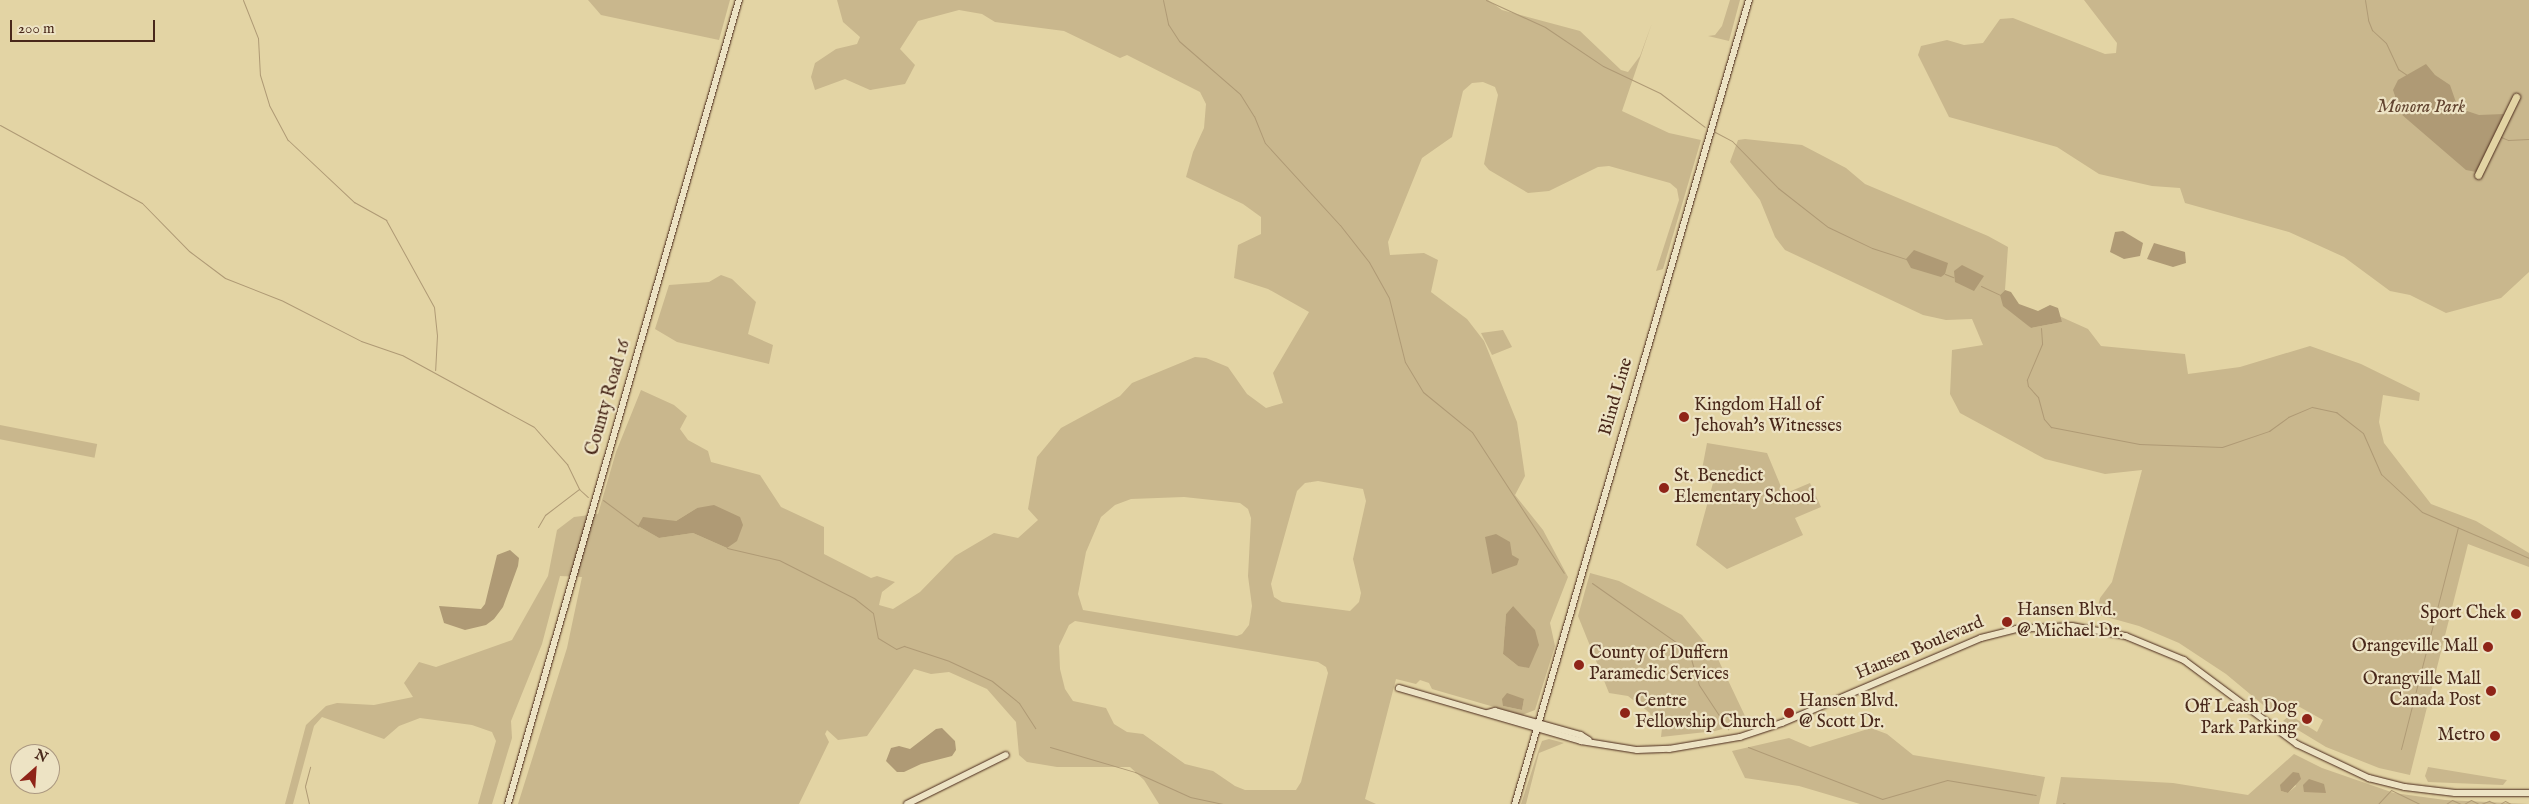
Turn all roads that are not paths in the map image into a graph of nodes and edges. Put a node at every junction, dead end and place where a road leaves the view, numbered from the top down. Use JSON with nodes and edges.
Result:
{"nodes":[{"id":1,"x":739,"y":0,"type":"edge"},
{"id":2,"x":1749,"y":0,"type":"edge"},
{"id":3,"x":2516,"y":97,"type":"dead end"},
{"id":4,"x":2478,"y":175,"type":"dead end"},
{"id":5,"x":1399,"y":688,"type":"dead end"},
{"id":6,"x":1536,"y":726,"type":"junction"},
{"id":7,"x":1006,"y":755,"type":"dead end"},
{"id":8,"x":2529,"y":793,"type":"edge"},
{"id":9,"x":508,"y":804,"type":"edge"},
{"id":10,"x":907,"y":804,"type":"edge"},
{"id":11,"x":1515,"y":804,"type":"edge"}],
"edges":[{"from":1,"to":9,"type":"street","name":"County Road 16"},
{"from":2,"to":6,"type":"street","name":"Blind Line"},
{"from":3,"to":4,"type":"highway"},
{"from":5,"to":6,"type":"street","name":"Hansen Boulevard"},
{"from":6,"to":8,"type":"street","name":"Hansen Boulevard"},
{"from":6,"to":11,"type":"street","name":"Blind Line"},
{"from":7,"to":10,"type":"street"}]}
